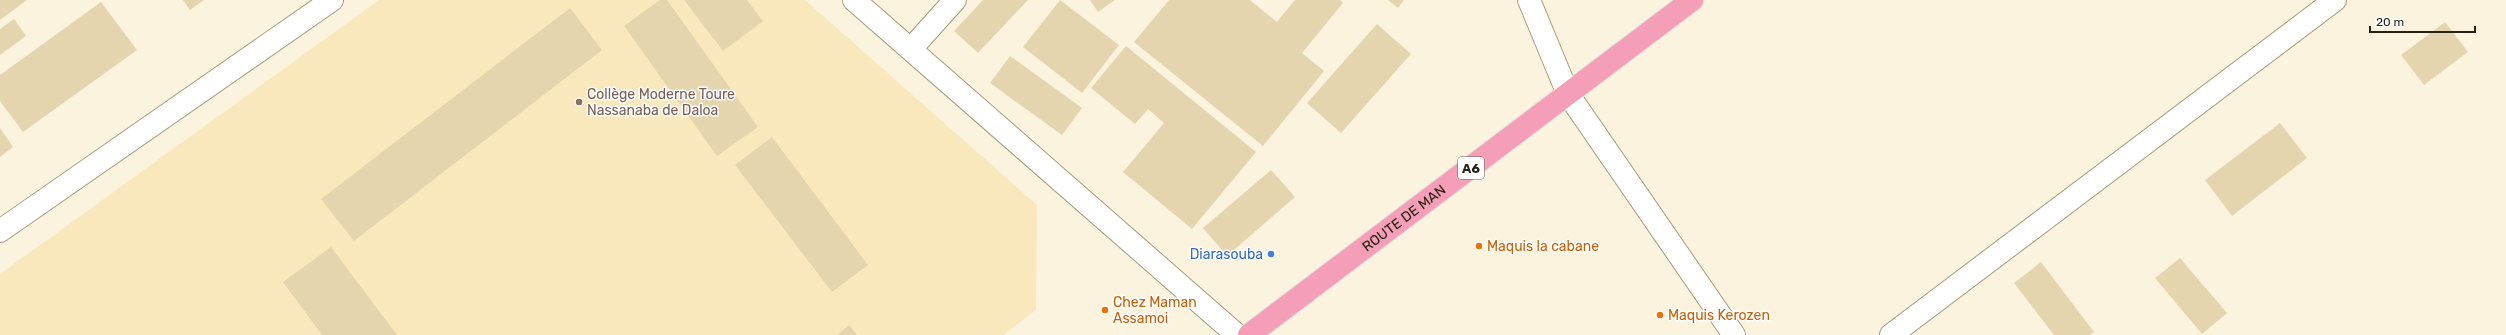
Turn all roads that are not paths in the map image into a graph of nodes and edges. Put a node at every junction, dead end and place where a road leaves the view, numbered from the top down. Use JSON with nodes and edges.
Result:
{"nodes":[{"id":1,"x":332,"y":0,"type":"edge"},
{"id":2,"x":854,"y":0,"type":"edge"},
{"id":3,"x":955,"y":0,"type":"edge"},
{"id":4,"x":1529,"y":0,"type":"edge"},
{"id":5,"x":1692,"y":0,"type":"edge"},
{"id":6,"x":2335,"y":0,"type":"edge"},
{"id":7,"x":911,"y":49,"type":"junction"},
{"id":8,"x":1568,"y":94,"type":"junction"},
{"id":9,"x":0,"y":231,"type":"edge"},
{"id":10,"x":1237,"y":335,"type":"edge"},
{"id":11,"x":1249,"y":335,"type":"edge"},
{"id":12,"x":1734,"y":335,"type":"edge"},
{"id":13,"x":1891,"y":335,"type":"edge"}],
"edges":[{"from":1,"to":9,"type":"street"},
{"from":2,"to":7,"type":"street"},
{"from":3,"to":7,"type":"street"},
{"from":4,"to":8,"type":"street"},
{"from":5,"to":8,"type":"highway","name":"ROUTE DE MAN","number":"A6"},
{"from":6,"to":13,"type":"street"},
{"from":7,"to":10,"type":"street"},
{"from":8,"to":11,"type":"highway","name":"ROUTE DE MAN","number":"A6"},
{"from":8,"to":12,"type":"street"}]}
